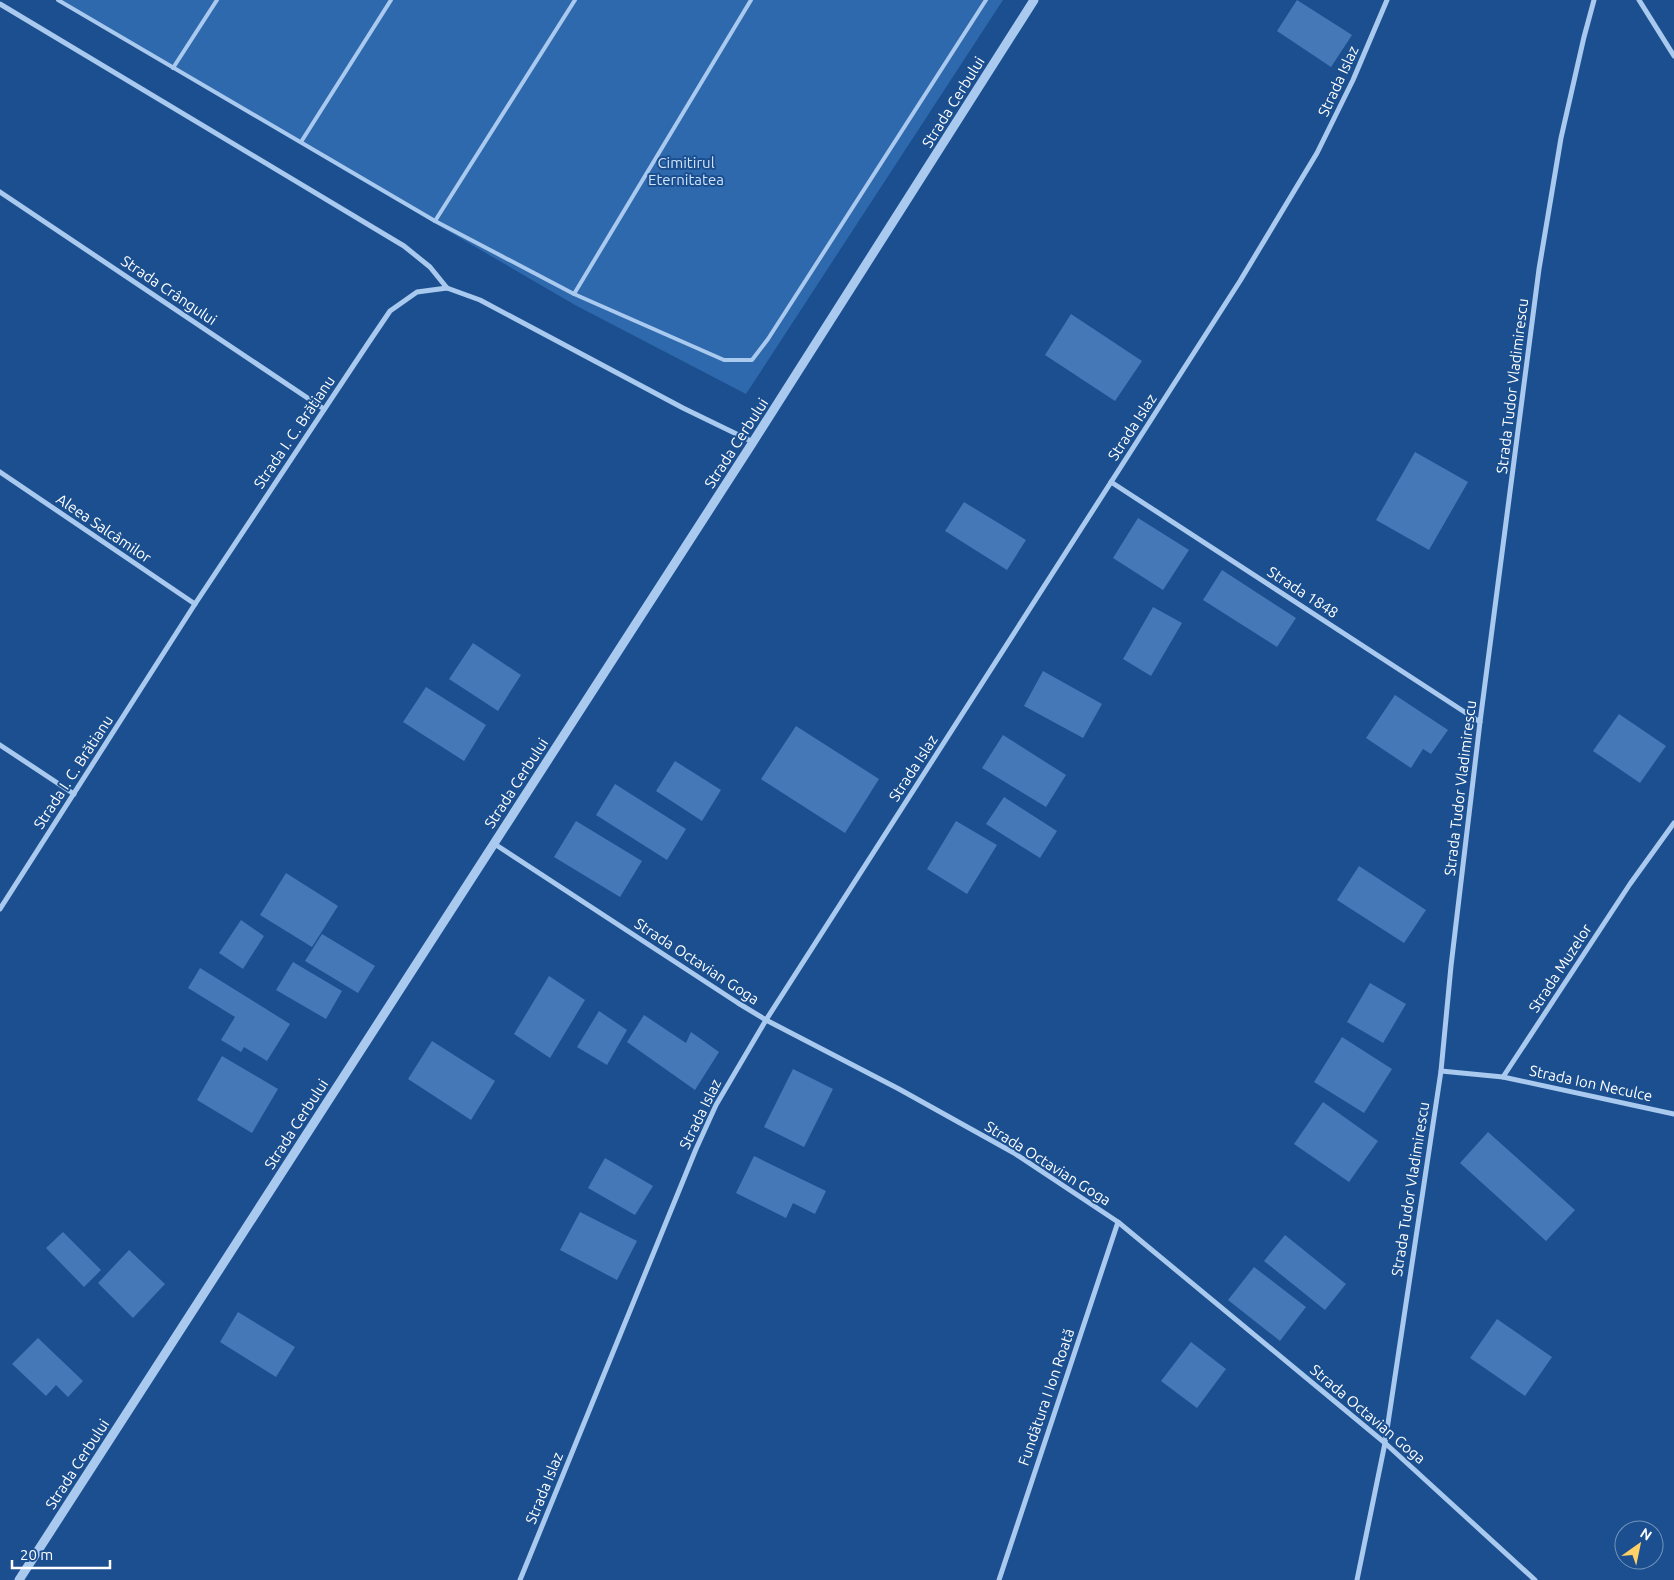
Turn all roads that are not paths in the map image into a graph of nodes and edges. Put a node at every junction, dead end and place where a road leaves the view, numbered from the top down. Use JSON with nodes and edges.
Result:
{"nodes":[{"id":1,"x":58,"y":0,"type":"edge"},
{"id":2,"x":216,"y":0,"type":"edge"},
{"id":3,"x":391,"y":0,"type":"edge"},
{"id":4,"x":575,"y":0,"type":"edge"},
{"id":5,"x":752,"y":0,"type":"edge"},
{"id":6,"x":986,"y":0,"type":"edge"},
{"id":7,"x":1034,"y":0,"type":"edge"},
{"id":8,"x":1387,"y":0,"type":"edge"},
{"id":9,"x":1594,"y":0,"type":"edge"},
{"id":10,"x":1639,"y":0,"type":"edge"},
{"id":11,"x":0,"y":4,"type":"edge"},
{"id":12,"x":1674,"y":55,"type":"edge"},
{"id":13,"x":173,"y":68,"type":"junction"},
{"id":14,"x":301,"y":142,"type":"junction"},
{"id":15,"x":0,"y":192,"type":"edge"},
{"id":16,"x":435,"y":221,"type":"junction"},
{"id":17,"x":447,"y":288,"type":"junction"},
{"id":18,"x":574,"y":294,"type":"junction"},
{"id":19,"x":324,"y":409,"type":"junction"},
{"id":20,"x":753,"y":442,"type":"junction"},
{"id":21,"x":0,"y":472,"type":"edge"},
{"id":22,"x":1112,"y":482,"type":"junction"},
{"id":23,"x":195,"y":604,"type":"junction"},
{"id":24,"x":1480,"y":722,"type":"junction"},
{"id":25,"x":0,"y":745,"type":"edge"},
{"id":26,"x":74,"y":794,"type":"junction"},
{"id":27,"x":1674,"y":822,"type":"edge"},
{"id":28,"x":493,"y":843,"type":"junction"},
{"id":29,"x":0,"y":908,"type":"edge"},
{"id":30,"x":766,"y":1020,"type":"junction"},
{"id":31,"x":1441,"y":1071,"type":"junction"},
{"id":32,"x":1503,"y":1077,"type":"junction"},
{"id":33,"x":1674,"y":1114,"type":"edge"},
{"id":34,"x":1118,"y":1222,"type":"junction"},
{"id":35,"x":1385,"y":1443,"type":"junction"},
{"id":36,"x":19,"y":1580,"type":"edge"},
{"id":37,"x":520,"y":1580,"type":"edge"},
{"id":38,"x":999,"y":1580,"type":"edge"},
{"id":39,"x":1357,"y":1580,"type":"edge"},
{"id":40,"x":1535,"y":1580,"type":"edge"}],
"edges":[{"from":1,"to":13,"type":"lane"},
{"from":2,"to":13,"type":"lane"},
{"from":3,"to":14,"type":"lane"},
{"from":4,"to":16,"type":"lane"},
{"from":5,"to":18,"type":"lane"},
{"from":6,"to":18,"type":"lane"},
{"from":7,"to":20,"type":"street","name":"Strada Cerbului"},
{"from":8,"to":22,"type":"street","name":"Strada Islaz"},
{"from":9,"to":24,"type":"street","name":"Strada Tudor Vladimirescu"},
{"from":10,"to":12,"type":"street"},
{"from":11,"to":17,"type":"street"},
{"from":13,"to":14,"type":"lane"},
{"from":14,"to":16,"type":"lane"},
{"from":15,"to":19,"type":"street","name":"Strada Crângului"},
{"from":16,"to":18,"type":"lane"},
{"from":17,"to":19,"type":"street","name":"Strada I. C. Brătianu"},
{"from":17,"to":20,"type":"street","name":"Strada I. C. Brătianu"},
{"from":19,"to":23,"type":"street","name":"Strada I. C. Brătianu"},
{"from":20,"to":28,"type":"street","name":"Strada Cerbului"},
{"from":21,"to":23,"type":"street","name":"Aleea Salcâmilor"},
{"from":22,"to":24,"type":"street","name":"Strada 1848"},
{"from":22,"to":30,"type":"street","name":"Strada Islaz"},
{"from":23,"to":26,"type":"street","name":"Strada I. C. Brătianu"},
{"from":24,"to":31,"type":"street","name":"Strada Tudor Vladimirescu"},
{"from":25,"to":26,"type":"street"},
{"from":26,"to":29,"type":"street","name":"Strada I. C. Brătianu"},
{"from":27,"to":32,"type":"street","name":"Strada Muzelor"},
{"from":28,"to":30,"type":"street","name":"Strada Octavian Goga"},
{"from":28,"to":36,"type":"street","name":"Strada Cerbului"},
{"from":30,"to":34,"type":"street","name":"Strada Octavian Goga"},
{"from":30,"to":37,"type":"street","name":"Strada Islaz"},
{"from":31,"to":32,"type":"street"},
{"from":31,"to":35,"type":"street","name":"Strada Tudor Vladimirescu"},
{"from":32,"to":33,"type":"street","name":"Strada Ion Neculce"},
{"from":34,"to":35,"type":"street","name":"Strada Octavian Goga"},
{"from":34,"to":38,"type":"street","name":"Fundătura I Ion Roată"},
{"from":35,"to":39,"type":"street","name":"Strada Tudor Vladimirescu"},
{"from":35,"to":40,"type":"street","name":"Strada Octavian Goga"}]}
